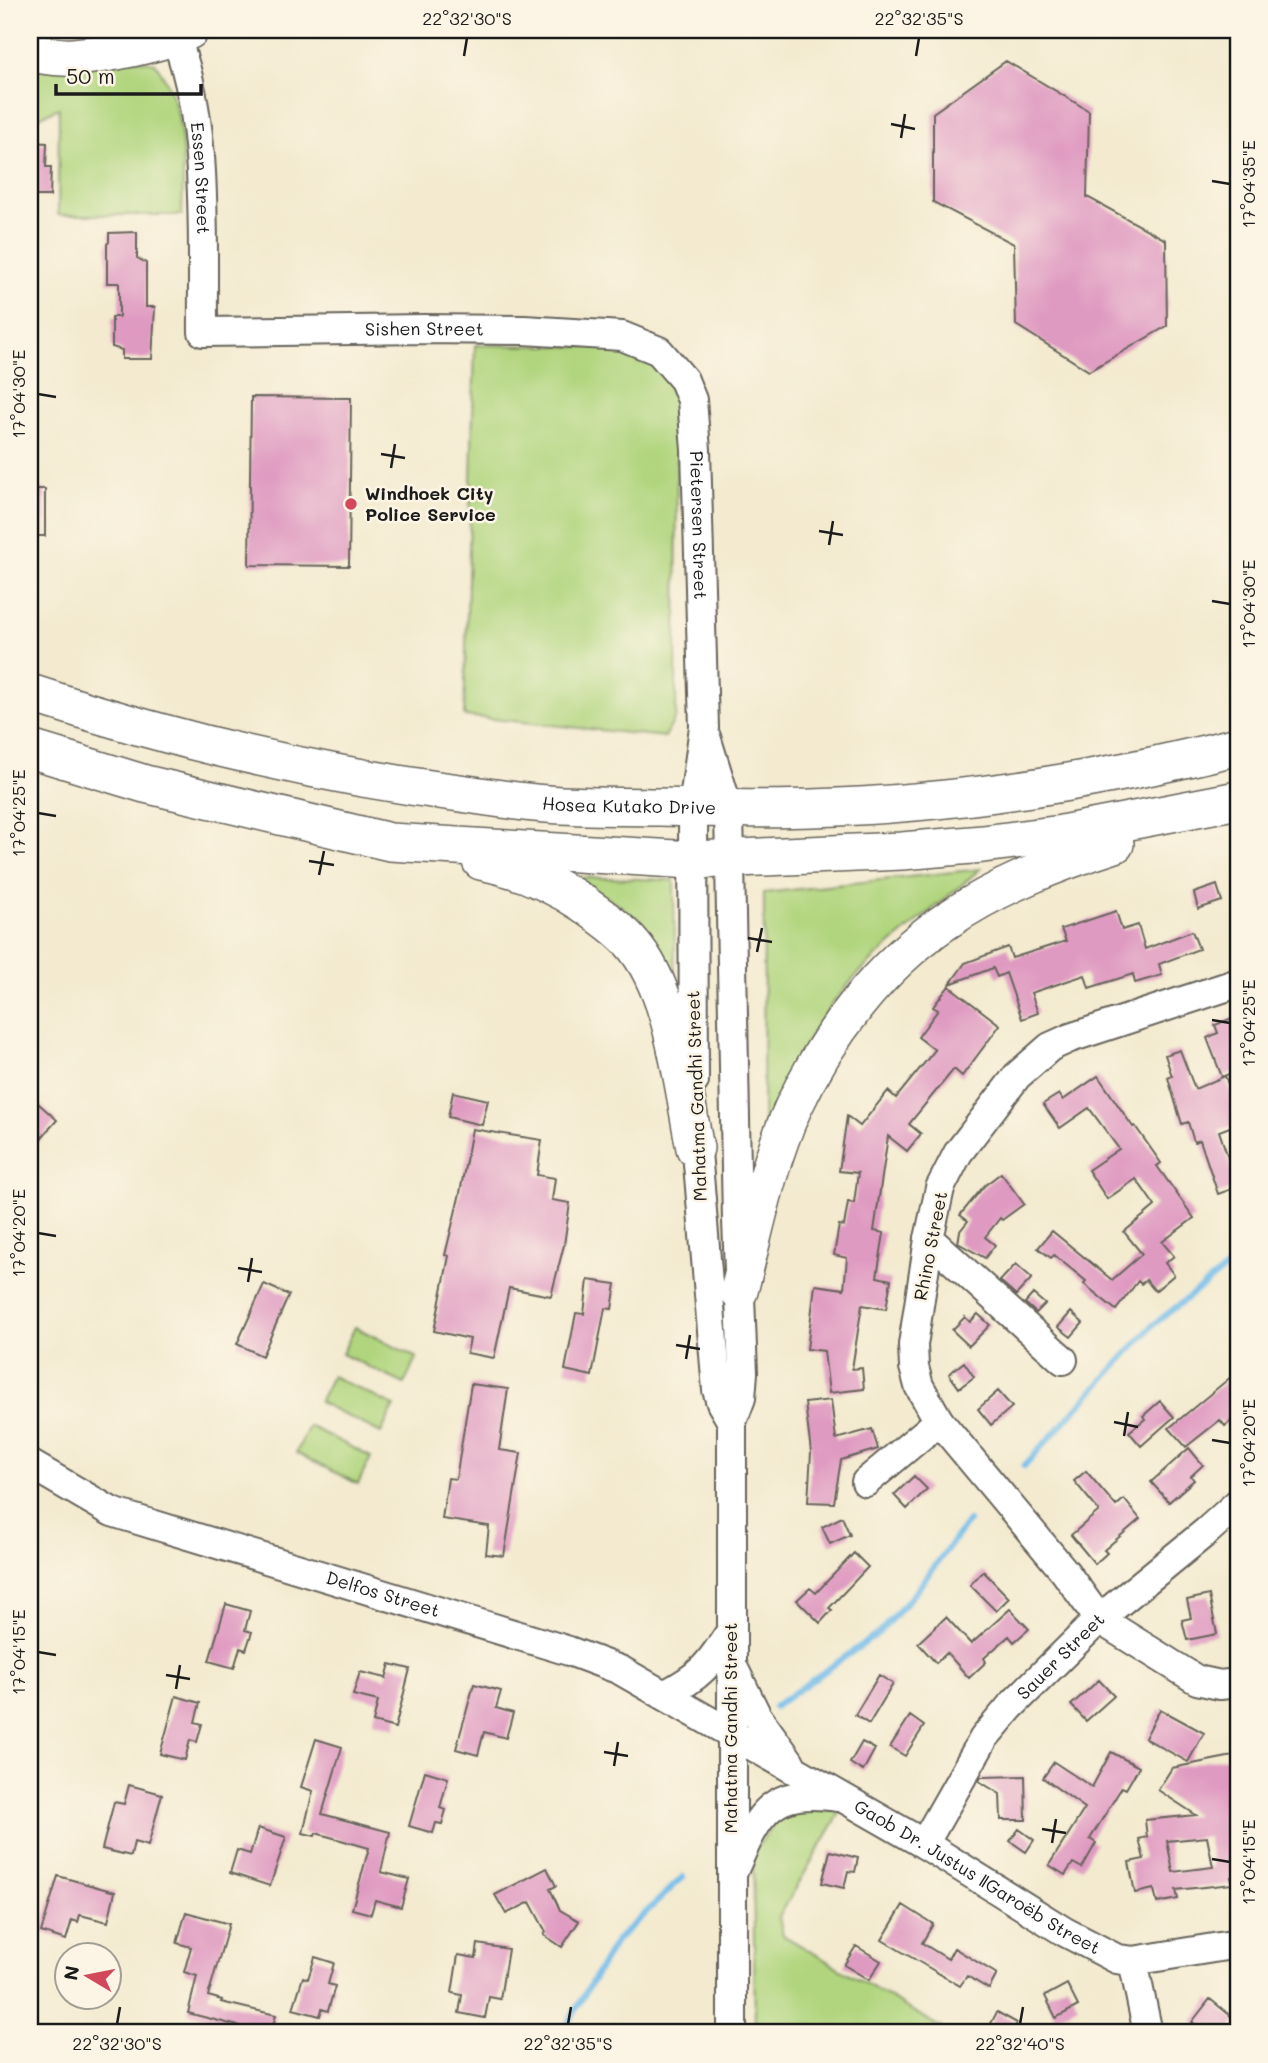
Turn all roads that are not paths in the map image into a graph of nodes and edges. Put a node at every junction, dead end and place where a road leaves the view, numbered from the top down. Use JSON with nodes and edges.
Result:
{"nodes":[{"id":1,"x":39,"y":30,"type":"edge"},
{"id":2,"x":138,"y":30,"type":"edge"},
{"id":3,"x":179,"y":32,"type":"edge"},
{"id":4,"x":30,"y":53,"type":"edge"},
{"id":5,"x":203,"y":332,"type":"joint"},
{"id":6,"x":644,"y":344,"type":"joint"},
{"id":7,"x":30,"y":693,"type":"edge"},
{"id":8,"x":704,"y":727,"type":"junction"},
{"id":9,"x":1238,"y":747,"type":"edge"},
{"id":10,"x":30,"y":749,"type":"edge"},
{"id":11,"x":1238,"y":801,"type":"edge"},
{"id":12,"x":693,"y":808,"type":"junction"},
{"id":13,"x":729,"y":809,"type":"junction"},
{"id":14,"x":390,"y":842,"type":"junction"},
{"id":15,"x":730,"y":859,"type":"junction"},
{"id":16,"x":693,"y":860,"type":"junction"},
{"id":17,"x":1238,"y":983,"type":"edge"},
{"id":18,"x":695,"y":1148,"type":"junction"},
{"id":19,"x":929,"y":1239,"type":"junction"},
{"id":20,"x":739,"y":1291,"type":"junction"},
{"id":21,"x":1063,"y":1360,"type":"dead end"},
{"id":22,"x":939,"y":1421,"type":"junction"},
{"id":23,"x":732,"y":1422,"type":"junction"},
{"id":24,"x":30,"y":1464,"type":"edge"},
{"id":25,"x":866,"y":1482,"type":"dead end"},
{"id":26,"x":1238,"y":1503,"type":"edge"},
{"id":27,"x":1099,"y":1619,"type":"junction"},
{"id":28,"x":731,"y":1631,"type":"junction"},
{"id":29,"x":731,"y":1662,"type":"junction"},
{"id":30,"x":1238,"y":1683,"type":"edge"},
{"id":31,"x":664,"y":1695,"type":"junction"},
{"id":32,"x":731,"y":1734,"type":"junction"},
{"id":33,"x":795,"y":1769,"type":"junction"},
{"id":34,"x":841,"y":1797,"type":"junction"},
{"id":35,"x":924,"y":1844,"type":"junction"},
{"id":36,"x":731,"y":1878,"type":"junction"},
{"id":37,"x":1238,"y":1944,"type":"edge"},
{"id":38,"x":1133,"y":1961,"type":"junction"},
{"id":39,"x":732,"y":2033,"type":"edge"},
{"id":40,"x":1148,"y":2033,"type":"edge"}],
"edges":[{"from":1,"to":2,"type":"main road"},
{"from":3,"to":4,"type":"main road"},
{"from":3,"to":5,"type":"street","name":"Essen Street"},
{"from":5,"to":6,"type":"street","name":"Sishen Street"},
{"from":6,"to":8,"type":"street","name":"Pietersen Street"},
{"from":7,"to":12,"type":"main road","name":"Hosea Kutako Drive"},
{"from":8,"to":12,"type":"street","name":"Pietersen Street"},
{"from":8,"to":13,"type":"street","name":"Pietersen Street"},
{"from":9,"to":13,"type":"main road","name":"Hosea Kutako Drive"},
{"from":10,"to":14,"type":"main road"},
{"from":11,"to":15,"type":"main road"},
{"from":11,"to":20,"type":"main road"},
{"from":12,"to":13,"type":"main road","name":"Hosea Kutako Drive"},
{"from":12,"to":16,"type":"street","name":"Mahatma Gandhi Street"},
{"from":13,"to":15,"type":"street","name":"Mahatma Gandhi Street"},
{"from":14,"to":16,"type":"main road"},
{"from":14,"to":18,"type":"main road"},
{"from":15,"to":16,"type":"main road"},
{"from":15,"to":20,"type":"street","name":"Mahatma Gandhi Street"},
{"from":16,"to":18,"type":"street","name":"Mahatma Gandhi Street"},
{"from":17,"to":19,"type":"street","name":"Rhino Street"},
{"from":18,"to":23,"type":"street","name":"Mahatma Gandhi Street"},
{"from":19,"to":21,"type":"street"},
{"from":19,"to":22,"type":"street","name":"Rhino Street"},
{"from":20,"to":23,"type":"street","name":"Mahatma Gandhi Street"},
{"from":22,"to":25,"type":"street"},
{"from":22,"to":27,"type":"street","name":"Rhino Street"},
{"from":23,"to":28,"type":"street","name":"Mahatma Gandhi Street"},
{"from":24,"to":31,"type":"street","name":"Delfos Street"},
{"from":26,"to":27,"type":"street","name":"Sauer Street"},
{"from":27,"to":30,"type":"street"},
{"from":27,"to":35,"type":"street","name":"Sauer Street"},
{"from":28,"to":29,"type":"street","name":"Mahatma Gandhi Street"},
{"from":28,"to":31,"type":"street"},
{"from":29,"to":32,"type":"street","name":"Mahatma Gandhi Street"},
{"from":29,"to":33,"type":"street"},
{"from":31,"to":32,"type":"street","name":"Delfos Street"},
{"from":32,"to":33,"type":"street","name":"Gaob Dr. Justus ǁGaroëb Street"},
{"from":32,"to":36,"type":"street","name":"Mahatma Gandhi Street"},
{"from":33,"to":34,"type":"street","name":"Gaob Dr. Justus ǁGaroëb Street"},
{"from":34,"to":35,"type":"street","name":"Gaob Dr. Justus ǁGaroëb Street"},
{"from":34,"to":36,"type":"street"},
{"from":35,"to":38,"type":"street","name":"Gaob Dr. Justus ǁGaroëb Street"},
{"from":36,"to":39,"type":"street","name":"Mahatma Gandhi Street"},
{"from":37,"to":38,"type":"street","name":"Gaob Dr. Justus ǁGaroëb Street"},
{"from":38,"to":40,"type":"street"}]}
